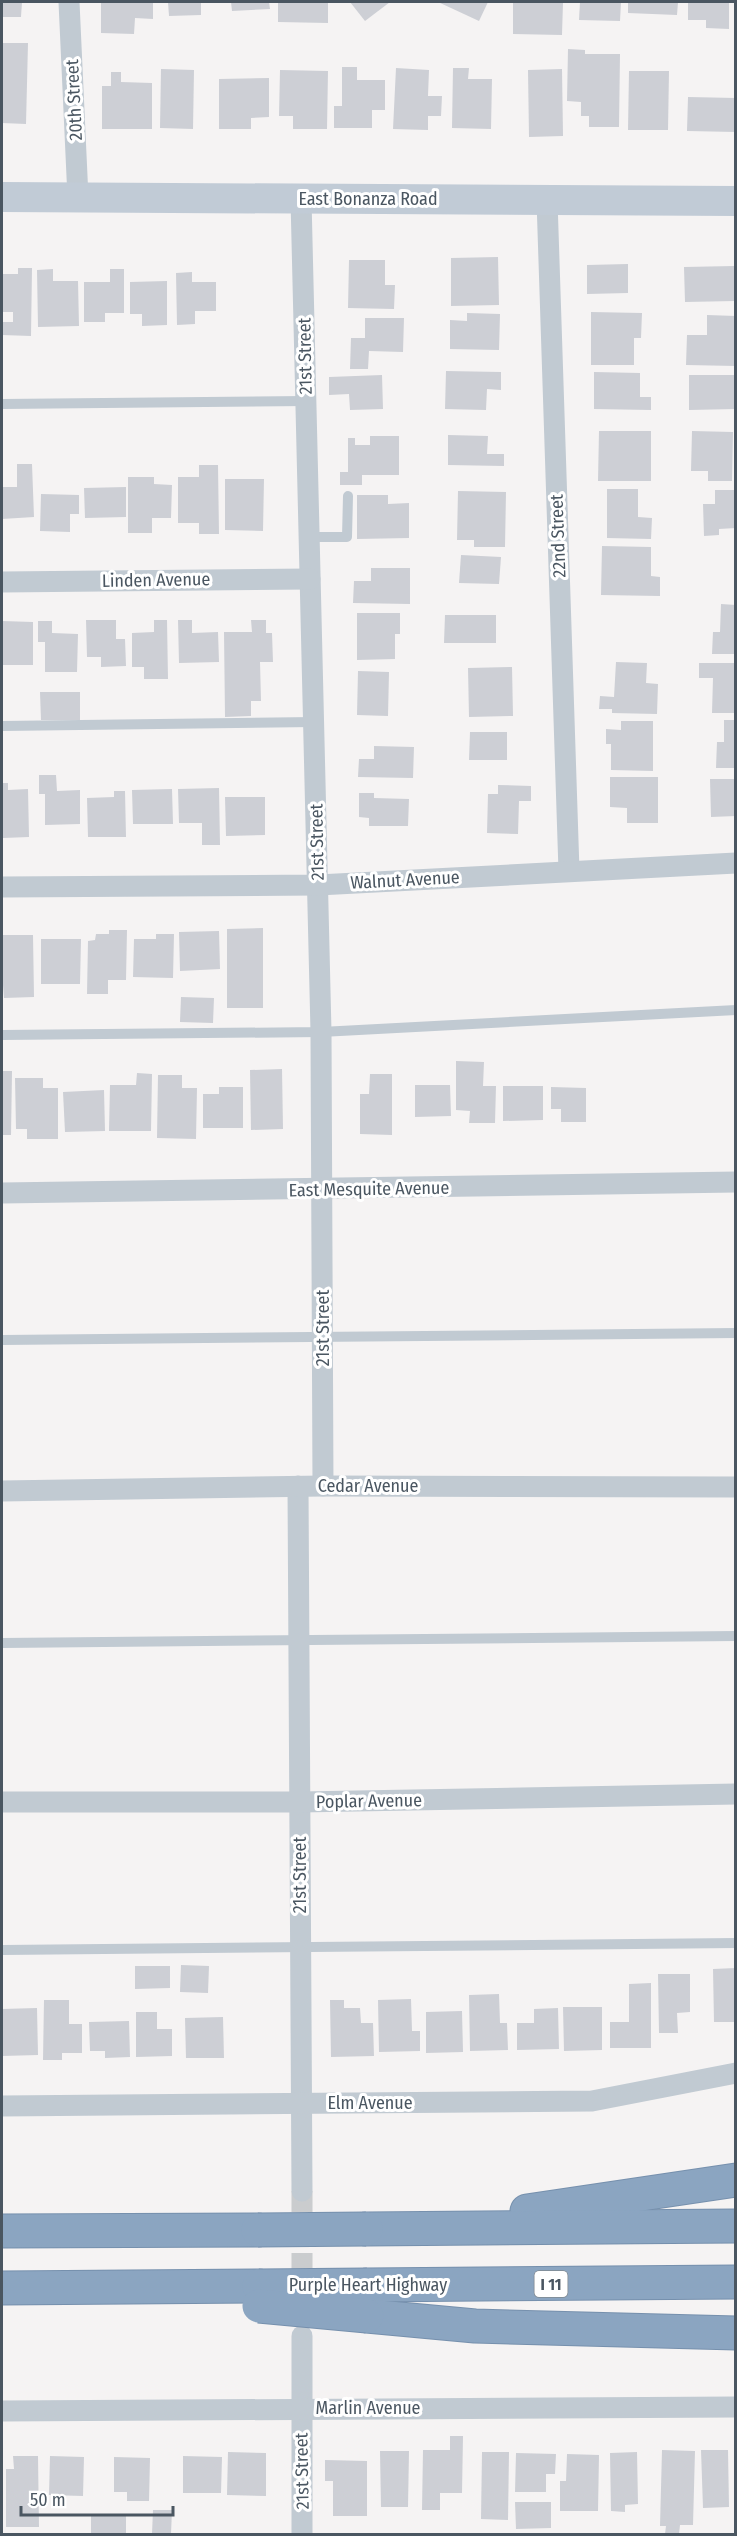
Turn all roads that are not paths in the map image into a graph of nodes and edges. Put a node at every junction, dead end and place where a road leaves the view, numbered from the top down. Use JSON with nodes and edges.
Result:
{"nodes":[{"id":1,"x":69,"y":2,"type":"edge"},
{"id":2,"x":2,"y":197,"type":"edge"},
{"id":3,"x":78,"y":198,"type":"junction"},
{"id":4,"x":302,"y":199,"type":"junction"},
{"id":5,"x":548,"y":200,"type":"junction"},
{"id":6,"x":735,"y":201,"type":"edge"},
{"id":7,"x":306,"y":401,"type":"junction"},
{"id":8,"x":2,"y":404,"type":"edge"},
{"id":9,"x":348,"y":496,"type":"dead end"},
{"id":10,"x":309,"y":537,"type":"junction"},
{"id":11,"x":310,"y":579,"type":"junction"},
{"id":12,"x":2,"y":582,"type":"edge"},
{"id":13,"x":314,"y":722,"type":"junction"},
{"id":14,"x":2,"y":726,"type":"edge"},
{"id":15,"x":735,"y":863,"type":"edge"},
{"id":16,"x":569,"y":871,"type":"junction"},
{"id":17,"x":318,"y":885,"type":"junction"},
{"id":18,"x":2,"y":887,"type":"edge"},
{"id":19,"x":735,"y":1010,"type":"edge"},
{"id":20,"x":321,"y":1032,"type":"junction"},
{"id":21,"x":2,"y":1035,"type":"edge"},
{"id":22,"x":735,"y":1182,"type":"edge"},
{"id":23,"x":323,"y":1190,"type":"junction"},
{"id":24,"x":2,"y":1193,"type":"edge"},
{"id":25,"x":735,"y":1333,"type":"edge"},
{"id":26,"x":322,"y":1335,"type":"junction"},
{"id":27,"x":2,"y":1340,"type":"edge"},
{"id":28,"x":323,"y":1485,"type":"junction"},
{"id":29,"x":298,"y":1486,"type":"junction"},
{"id":30,"x":735,"y":1487,"type":"edge"},
{"id":31,"x":2,"y":1491,"type":"edge"},
{"id":32,"x":735,"y":1636,"type":"edge"},
{"id":33,"x":299,"y":1639,"type":"junction"},
{"id":34,"x":2,"y":1642,"type":"edge"},
{"id":35,"x":735,"y":1794,"type":"edge"},
{"id":36,"x":2,"y":1802,"type":"edge"},
{"id":37,"x":300,"y":1802,"type":"junction"},
{"id":38,"x":735,"y":1943,"type":"edge"},
{"id":39,"x":301,"y":1947,"type":"junction"},
{"id":40,"x":2,"y":1950,"type":"edge"},
{"id":41,"x":735,"y":2073,"type":"edge"},
{"id":42,"x":302,"y":2103,"type":"junction"},
{"id":43,"x":2,"y":2106,"type":"edge"},
{"id":44,"x":735,"y":2180,"type":"edge"},
{"id":45,"x":302,"y":2191,"type":"tunnel mouth"},
{"id":46,"x":735,"y":2226,"type":"edge"},
{"id":47,"x":419,"y":2229,"type":"junction"},
{"id":48,"x":2,"y":2231,"type":"edge"},
{"id":49,"x":735,"y":2282,"type":"edge"},
{"id":50,"x":2,"y":2288,"type":"edge"},
{"id":51,"x":367,"y":2301,"type":"junction"},
{"id":52,"x":735,"y":2333,"type":"edge"},
{"id":53,"x":302,"y":2336,"type":"dead end"},
{"id":54,"x":735,"y":2407,"type":"edge"},
{"id":55,"x":301,"y":2408,"type":"junction"},
{"id":56,"x":2,"y":2411,"type":"edge"},
{"id":57,"x":302,"y":2535,"type":"edge"}],
"edges":[{"from":1,"to":3,"type":"street","name":"20th Street"},
{"from":2,"to":3,"type":"main road","name":"East Bonanza Road"},
{"from":3,"to":4,"type":"main road","name":"East Bonanza Road"},
{"from":4,"to":5,"type":"main road","name":"East Bonanza Road"},
{"from":4,"to":7,"type":"street","name":"21st Street"},
{"from":5,"to":6,"type":"main road","name":"East Bonanza Road"},
{"from":5,"to":16,"type":"street","name":"22nd Street"},
{"from":7,"to":8,"type":"lane"},
{"from":7,"to":10,"type":"street","name":"21st Street"},
{"from":9,"to":10,"type":"lane"},
{"from":10,"to":11,"type":"street","name":"21st Street"},
{"from":11,"to":12,"type":"street","name":"Linden Avenue"},
{"from":11,"to":13,"type":"street","name":"21st Street"},
{"from":13,"to":14,"type":"lane"},
{"from":13,"to":17,"type":"street","name":"21st Street"},
{"from":15,"to":16,"type":"street","name":"Walnut Avenue"},
{"from":16,"to":17,"type":"street","name":"Walnut Avenue"},
{"from":17,"to":18,"type":"street","name":"Walnut Avenue"},
{"from":17,"to":20,"type":"street","name":"21st Street"},
{"from":19,"to":20,"type":"lane"},
{"from":20,"to":21,"type":"lane"},
{"from":20,"to":23,"type":"street","name":"21st Street"},
{"from":22,"to":23,"type":"street","name":"East Mesquite Avenue"},
{"from":23,"to":24,"type":"street","name":"East Mesquite Avenue"},
{"from":23,"to":26,"type":"street","name":"21st Street"},
{"from":25,"to":26,"type":"lane"},
{"from":26,"to":27,"type":"lane"},
{"from":26,"to":28,"type":"street","name":"21st Street"},
{"from":28,"to":29,"type":"street","name":"Cedar Avenue"},
{"from":28,"to":30,"type":"street","name":"Cedar Avenue"},
{"from":29,"to":31,"type":"street","name":"Cedar Avenue"},
{"from":29,"to":33,"type":"street","name":"21st Street"},
{"from":32,"to":33,"type":"lane"},
{"from":33,"to":34,"type":"lane"},
{"from":33,"to":37,"type":"street","name":"21st Street"},
{"from":35,"to":37,"type":"street","name":"Poplar Avenue"},
{"from":36,"to":37,"type":"street","name":"Poplar Avenue"},
{"from":37,"to":39,"type":"street","name":"21st Street"},
{"from":38,"to":39,"type":"lane"},
{"from":39,"to":40,"type":"lane"},
{"from":39,"to":42,"type":"street","name":"21st Street"},
{"from":41,"to":42,"type":"street","name":"Elm Avenue"},
{"from":42,"to":43,"type":"street","name":"Elm Avenue"},
{"from":42,"to":45,"type":"street","name":"21st Street"},
{"from":44,"to":47,"type":"highway"},
{"from":46,"to":47,"type":"highway"},
{"from":47,"to":48,"type":"highway","bridge":true},
{"from":49,"to":51,"type":"highway","name":"Purple Heart Highway","number":"I 11"},
{"from":50,"to":51,"type":"highway","name":"Purple Heart Highway","number":"I 11","bridge":true},
{"from":51,"to":52,"type":"highway"},
{"from":53,"to":55,"type":"street","name":"21st Street"},
{"from":54,"to":55,"type":"street","name":"Marlin Avenue"},
{"from":55,"to":56,"type":"street","name":"Marlin Avenue"},
{"from":55,"to":57,"type":"street","name":"21st Street"}]}
